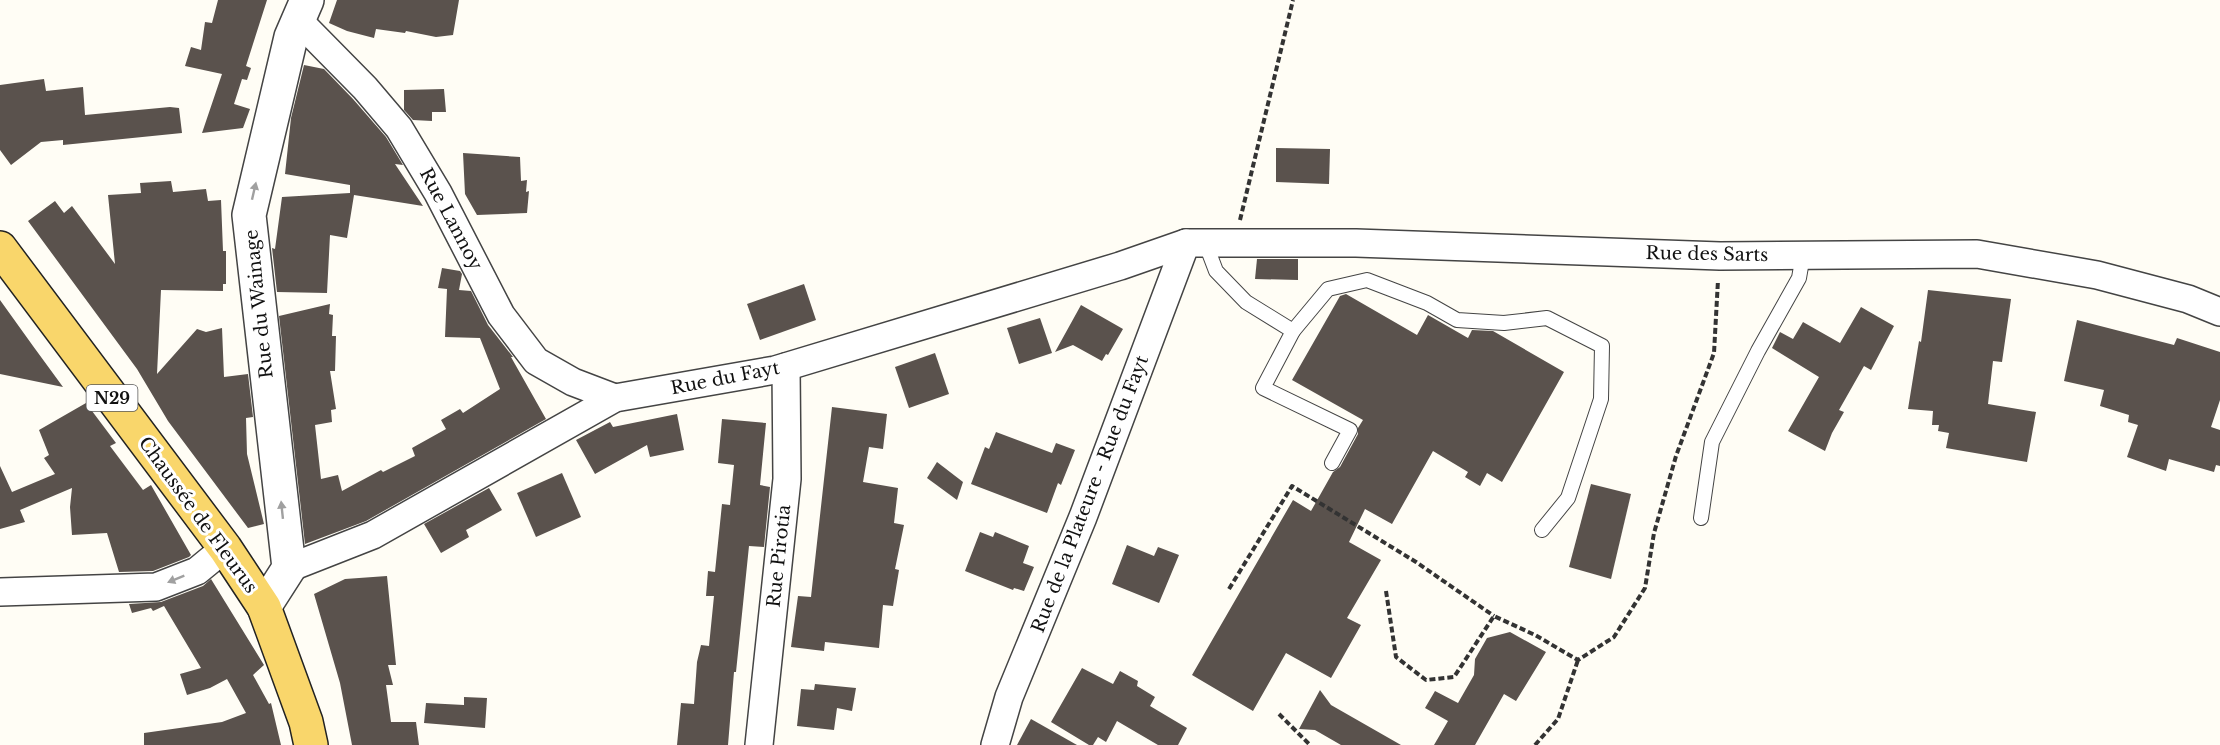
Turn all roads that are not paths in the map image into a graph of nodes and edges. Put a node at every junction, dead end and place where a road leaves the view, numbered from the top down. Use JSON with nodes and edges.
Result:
{"nodes":[{"id":1,"x":302,"y":10,"type":"edge"},
{"id":2,"x":1196,"y":243,"type":"junction"},
{"id":3,"x":0,"y":248,"type":"edge"},
{"id":4,"x":1803,"y":255,"type":"junction"},
{"id":5,"x":2220,"y":312,"type":"edge"},
{"id":6,"x":1293,"y":332,"type":"junction"},
{"id":7,"x":786,"y":367,"type":"junction"},
{"id":8,"x":615,"y":398,"type":"junction"},
{"id":9,"x":1332,"y":463,"type":"dead end"},
{"id":10,"x":1701,"y":518,"type":"dead end"},
{"id":11,"x":1542,"y":530,"type":"dead end"},
{"id":12,"x":225,"y":548,"type":"junction"},
{"id":13,"x":289,"y":568,"type":"junction"},
{"id":14,"x":0,"y":592,"type":"edge"},
{"id":15,"x":264,"y":607,"type":"junction"},
{"id":16,"x":311,"y":745,"type":"edge"},
{"id":17,"x":759,"y":745,"type":"edge"},
{"id":18,"x":995,"y":745,"type":"edge"}],
"edges":[{"from":1,"to":8,"type":"street","name":"Rue Lannoy"},
{"from":13,"to":1,"type":"street","name":"Rue du Wainage","one_way":true},
{"from":2,"to":4,"type":"street","name":"Rue des Sarts"},
{"from":2,"to":6,"type":"lane"},
{"from":2,"to":7,"type":"street","name":"Rue du Fayt"},
{"from":2,"to":18,"type":"street","name":"Rue de la Plateure - Rue du Fayt"},
{"from":3,"to":12,"type":"main road","name":"Chaussée de Fleurus","number":"N29"},
{"from":4,"to":5,"type":"street","name":"Rue des Sarts"},
{"from":4,"to":10,"type":"lane"},
{"from":6,"to":9,"type":"lane"},
{"from":6,"to":11,"type":"lane"},
{"from":7,"to":8,"type":"street","name":"Rue du Fayt"},
{"from":7,"to":17,"type":"street","name":"Rue Pirotia"},
{"from":8,"to":13,"type":"street","name":"Rue du Fayt"},
{"from":12,"to":14,"type":"street","one_way":true},
{"from":12,"to":15,"type":"main road","name":"Chaussée de Fleurus","number":"N29"},
{"from":13,"to":15,"type":"street"},
{"from":15,"to":16,"type":"main road","name":"Chaussée de Fleurus","number":"N29"}]}
